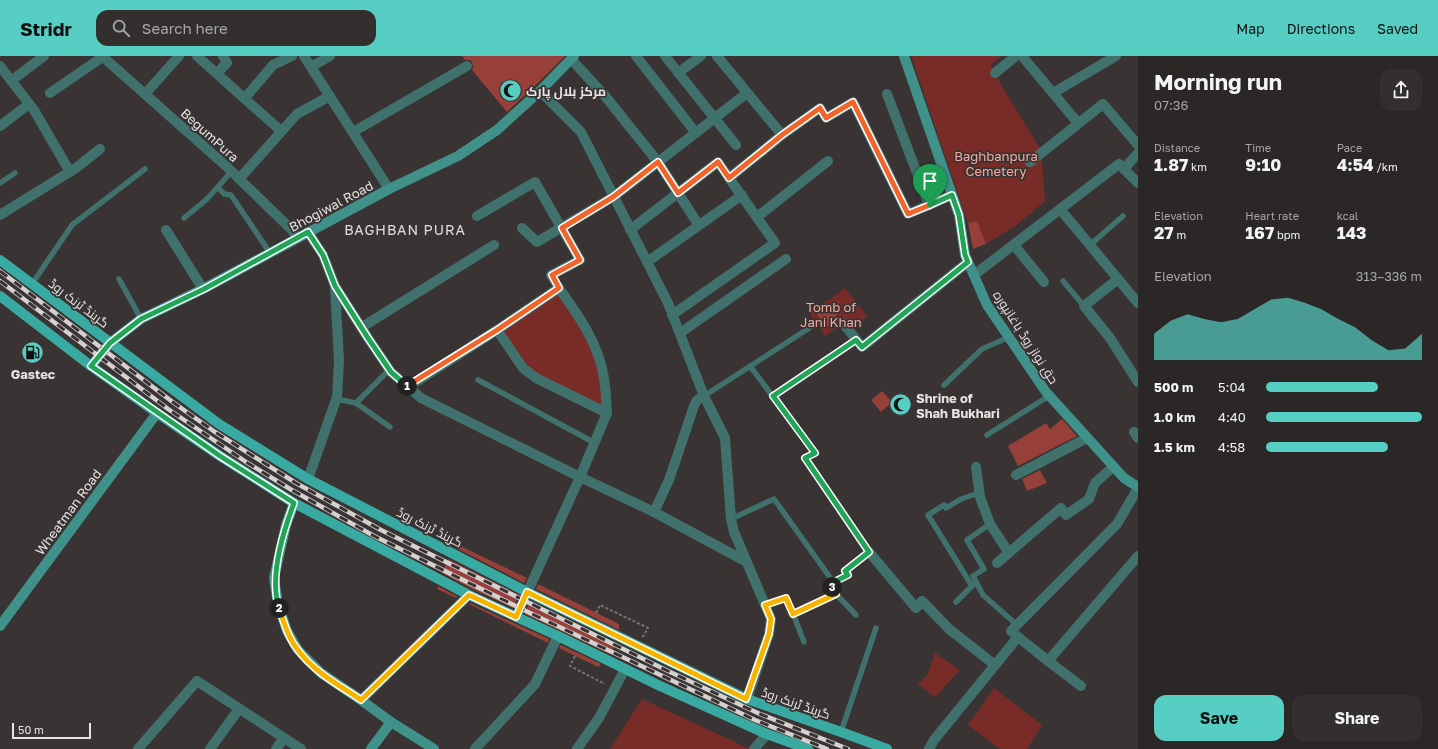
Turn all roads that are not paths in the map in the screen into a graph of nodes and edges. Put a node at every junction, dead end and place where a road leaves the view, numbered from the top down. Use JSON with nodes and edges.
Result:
{"nodes":[{"id":1,"x":44,"y":56,"type":"edge"},
{"id":2,"x":103,"y":56,"type":"edge"},
{"id":3,"x":179,"y":56,"type":"edge"},
{"id":4,"x":197,"y":56,"type":"edge"},
{"id":5,"x":223,"y":56,"type":"edge"},
{"id":6,"x":292,"y":56,"type":"edge"},
{"id":7,"x":304,"y":56,"type":"edge"},
{"id":8,"x":636,"y":56,"type":"edge"},
{"id":9,"x":665,"y":56,"type":"edge"},
{"id":10,"x":700,"y":56,"type":"edge"},
{"id":11,"x":716,"y":56,"type":"edge"},
{"id":12,"x":904,"y":56,"type":"edge"},
{"id":13,"x":1016,"y":56,"type":"edge"},
{"id":14,"x":1022,"y":56,"type":"edge"},
{"id":15,"x":1116,"y":56,"type":"edge"},
{"id":16,"x":324,"y":58,"type":"edge"},
{"id":17,"x":573,"y":58,"type":"edge"},
{"id":18,"x":0,"y":66,"type":"edge"},
{"id":19,"x":467,"y":66,"type":"dead end"},
{"id":20,"x":311,"y":67,"type":"junction"},
{"id":21,"x":217,"y":73,"type":"junction"},
{"id":22,"x":678,"y":73,"type":"junction"},
{"id":23,"x":995,"y":73,"type":"dead end"},
{"id":24,"x":11,"y":81,"type":"junction"},
{"id":25,"x":540,"y":91,"type":"junction"},
{"id":26,"x":50,"y":93,"type":"dead end"},
{"id":27,"x":748,"y":93,"type":"junction"},
{"id":28,"x":1053,"y":93,"type":"junction"},
{"id":29,"x":145,"y":94,"type":"junction"},
{"id":30,"x":887,"y":94,"type":"dead end"},
{"id":31,"x":330,"y":96,"type":"junction"},
{"id":32,"x":245,"y":98,"type":"junction"},
{"id":33,"x":29,"y":104,"type":"junction"},
{"id":34,"x":715,"y":118,"type":"junction"},
{"id":35,"x":1078,"y":123,"type":"junction"},
{"id":36,"x":0,"y":126,"type":"edge"},
{"id":37,"x":282,"y":131,"type":"junction"},
{"id":38,"x":353,"y":132,"type":"junction"},
{"id":39,"x":696,"y":133,"type":"junction"},
{"id":40,"x":782,"y":135,"type":"junction"},
{"id":41,"x":736,"y":145,"type":"dead end"},
{"id":42,"x":1138,"y":145,"type":"edge"},
{"id":43,"x":100,"y":149,"type":"dead end"},
{"id":44,"x":1138,"y":153,"type":"edge"},
{"id":45,"x":658,"y":162,"type":"junction"},
{"id":46,"x":828,"y":162,"type":"dead end"},
{"id":47,"x":1030,"y":162,"type":"dead end"},
{"id":48,"x":1124,"y":168,"type":"junction"},
{"id":49,"x":145,"y":169,"type":"dead end"},
{"id":50,"x":70,"y":172,"type":"junction"},
{"id":51,"x":15,"y":173,"type":"dead end"},
{"id":52,"x":235,"y":175,"type":"junction"},
{"id":53,"x":729,"y":178,"type":"junction"},
{"id":54,"x":0,"y":183,"type":"edge"},
{"id":55,"x":1138,"y":183,"type":"edge"},
{"id":56,"x":218,"y":187,"type":"junction"},
{"id":57,"x":389,"y":189,"type":"junction"},
{"id":58,"x":678,"y":193,"type":"junction"},
{"id":59,"x":742,"y":195,"type":"junction"},
{"id":60,"x":952,"y":195,"type":"junction"},
{"id":61,"x":613,"y":197,"type":"junction"},
{"id":62,"x":930,"y":205,"type":"junction"},
{"id":63,"x":1060,"y":209,"type":"junction"},
{"id":64,"x":0,"y":215,"type":"edge"},
{"id":65,"x":478,"y":216,"type":"dead end"},
{"id":66,"x":1123,"y":216,"type":"dead end"},
{"id":67,"x":184,"y":218,"type":"dead end"},
{"id":68,"x":758,"y":218,"type":"junction"},
{"id":69,"x":698,"y":224,"type":"junction"},
{"id":70,"x":522,"y":228,"type":"dead end"},
{"id":71,"x":562,"y":228,"type":"junction"},
{"id":72,"x":166,"y":230,"type":"dead end"},
{"id":73,"x":630,"y":230,"type":"junction"},
{"id":74,"x":308,"y":232,"type":"junction"},
{"id":75,"x":296,"y":238,"type":"junction"},
{"id":76,"x":1014,"y":244,"type":"junction"},
{"id":77,"x":494,"y":245,"type":"dead end"},
{"id":78,"x":1090,"y":245,"type":"junction"},
{"id":79,"x":270,"y":253,"type":"junction"},
{"id":80,"x":786,"y":259,"type":"dead end"},
{"id":81,"x":0,"y":260,"type":"edge"},
{"id":82,"x":647,"y":262,"type":"junction"},
{"id":83,"x":968,"y":262,"type":"junction"},
{"id":84,"x":974,"y":275,"type":"junction"},
{"id":85,"x":119,"y":279,"type":"dead end"},
{"id":86,"x":1118,"y":279,"type":"junction"},
{"id":87,"x":1063,"y":281,"type":"dead end"},
{"id":88,"x":1044,"y":282,"type":"dead end"},
{"id":89,"x":32,"y":284,"type":"junction"},
{"id":90,"x":335,"y":286,"type":"junction"},
{"id":91,"x":559,"y":288,"type":"junction"},
{"id":92,"x":204,"y":289,"type":"junction"},
{"id":93,"x":0,"y":296,"type":"edge"},
{"id":94,"x":1138,"y":303,"type":"edge"},
{"id":95,"x":1084,"y":306,"type":"junction"},
{"id":96,"x":672,"y":314,"type":"junction"},
{"id":97,"x":141,"y":319,"type":"junction"},
{"id":98,"x":843,"y":322,"type":"dead end"},
{"id":99,"x":817,"y":323,"type":"dead end"},
{"id":100,"x":362,"y":327,"type":"junction"},
{"id":101,"x":497,"y":330,"type":"junction"},
{"id":102,"x":680,"y":333,"type":"junction"},
{"id":103,"x":1009,"y":337,"type":"junction"},
{"id":104,"x":856,"y":340,"type":"junction"},
{"id":105,"x":110,"y":343,"type":"junction"},
{"id":106,"x":91,"y":366,"type":"junction"},
{"id":107,"x":750,"y":366,"type":"junction"},
{"id":108,"x":390,"y":369,"type":"junction"},
{"id":109,"x":478,"y":380,"type":"dead end"},
{"id":110,"x":1138,"y":382,"type":"edge"},
{"id":111,"x":944,"y":385,"type":"dead end"},
{"id":112,"x":408,"y":387,"type":"junction"},
{"id":113,"x":704,"y":396,"type":"junction"},
{"id":114,"x":773,"y":396,"type":"junction"},
{"id":115,"x":1048,"y":396,"type":"junction"},
{"id":116,"x":336,"y":400,"type":"junction"},
{"id":117,"x":356,"y":403,"type":"junction"},
{"id":118,"x":157,"y":413,"type":"junction"},
{"id":119,"x":607,"y":413,"type":"junction"},
{"id":120,"x":390,"y":428,"type":"dead end"},
{"id":121,"x":987,"y":435,"type":"dead end"},
{"id":122,"x":1087,"y":438,"type":"junction"},
{"id":123,"x":595,"y":444,"type":"junction"},
{"id":124,"x":976,"y":467,"type":"dead end"},
{"id":125,"x":1113,"y":467,"type":"junction"},
{"id":126,"x":1016,"y":475,"type":"dead end"},
{"id":127,"x":580,"y":477,"type":"junction"},
{"id":128,"x":308,"y":479,"type":"junction"},
{"id":129,"x":1138,"y":488,"type":"edge"},
{"id":130,"x":979,"y":493,"type":"junction"},
{"id":131,"x":294,"y":503,"type":"junction"},
{"id":132,"x":654,"y":512,"type":"junction"},
{"id":133,"x":731,"y":519,"type":"junction"},
{"id":134,"x":990,"y":524,"type":"junction"},
{"id":135,"x":869,"y":552,"type":"junction"},
{"id":136,"x":1009,"y":553,"type":"junction"},
{"id":137,"x":1138,"y":556,"type":"edge"},
{"id":138,"x":745,"y":560,"type":"junction"},
{"id":139,"x":997,"y":563,"type":"dead end"},
{"id":140,"x":834,"y":583,"type":"junction"},
{"id":141,"x":974,"y":584,"type":"junction"},
{"id":142,"x":527,"y":592,"type":"junction"},
{"id":143,"x":836,"y":594,"type":"junction"},
{"id":144,"x":469,"y":595,"type":"junction"},
{"id":145,"x":956,"y":602,"type":"dead end"},
{"id":146,"x":765,"y":605,"type":"junction"},
{"id":147,"x":793,"y":614,"type":"junction"},
{"id":148,"x":856,"y":616,"type":"dead end"},
{"id":149,"x":516,"y":617,"type":"junction"},
{"id":150,"x":1017,"y":625,"type":"junction"},
{"id":151,"x":0,"y":626,"type":"edge"},
{"id":152,"x":876,"y":628,"type":"dead end"},
{"id":153,"x":558,"y":636,"type":"junction"},
{"id":154,"x":1018,"y":637,"type":"junction"},
{"id":155,"x":804,"y":642,"type":"dead end"},
{"id":156,"x":1048,"y":662,"type":"junction"},
{"id":157,"x":995,"y":665,"type":"junction"},
{"id":158,"x":626,"y":670,"type":"junction"},
{"id":159,"x":1081,"y":686,"type":"dead end"},
{"id":160,"x":746,"y":699,"type":"junction"},
{"id":161,"x":361,"y":700,"type":"junction"},
{"id":162,"x":239,"y":709,"type":"junction"},
{"id":163,"x":391,"y":722,"type":"junction"},
{"id":164,"x":841,"y":732,"type":"junction"},
{"id":165,"x":767,"y":734,"type":"junction"},
{"id":166,"x":284,"y":738,"type":"junction"},
{"id":167,"x":138,"y":749,"type":"edge"},
{"id":168,"x":210,"y":749,"type":"edge"},
{"id":169,"x":276,"y":749,"type":"edge"},
{"id":170,"x":301,"y":749,"type":"edge"},
{"id":171,"x":371,"y":749,"type":"edge"},
{"id":172,"x":434,"y":749,"type":"edge"},
{"id":173,"x":475,"y":749,"type":"edge"},
{"id":174,"x":577,"y":749,"type":"edge"},
{"id":175,"x":754,"y":749,"type":"edge"},
{"id":176,"x":808,"y":749,"type":"edge"},
{"id":177,"x":887,"y":749,"type":"edge"},
{"id":178,"x":929,"y":749,"type":"edge"}],
"edges":[{"from":1,"to":24,"type":"street"},
{"from":2,"to":26,"type":"street"},
{"from":2,"to":29,"type":"street","name":"BegumPura"},
{"from":3,"to":29,"type":"street"},
{"from":4,"to":21,"type":"street"},
{"from":5,"to":21,"type":"street"},
{"from":6,"to":32,"type":"street"},
{"from":7,"to":20,"type":"street"},
{"from":8,"to":39,"type":"street"},
{"from":9,"to":22,"type":"street"},
{"from":10,"to":22,"type":"street"},
{"from":11,"to":27,"type":"street"},
{"from":12,"to":60,"type":"street","name":"حق نواز روڈ باغانپورہ"},
{"from":13,"to":23,"type":"street"},
{"from":14,"to":28,"type":"street"},
{"from":15,"to":28,"type":"street"},
{"from":16,"to":20,"type":"street"},
{"from":17,"to":25,"type":"street","name":"Bhogiwal Road"},
{"from":17,"to":45,"type":"street"},
{"from":18,"to":24,"type":"street"},
{"from":19,"to":38,"type":"street"},
{"from":20,"to":31,"type":"street"},
{"from":21,"to":32,"type":"street"},
{"from":22,"to":34,"type":"street"},
{"from":24,"to":33,"type":"street"},
{"from":25,"to":57,"type":"street","name":"Bhogiwal Road"},
{"from":25,"to":61,"type":"street"},
{"from":27,"to":34,"type":"street"},
{"from":27,"to":40,"type":"street"},
{"from":28,"to":35,"type":"street"},
{"from":29,"to":52,"type":"street","name":"BegumPura"},
{"from":30,"to":62,"type":"street"},
{"from":31,"to":37,"type":"street"},
{"from":31,"to":38,"type":"street"},
{"from":32,"to":37,"type":"street"},
{"from":33,"to":36,"type":"street"},
{"from":33,"to":50,"type":"street"},
{"from":34,"to":39,"type":"street"},
{"from":34,"to":41,"type":"street"},
{"from":35,"to":42,"type":"street"},
{"from":35,"to":47,"type":"street"},
{"from":37,"to":52,"type":"street"},
{"from":38,"to":57,"type":"street"},
{"from":39,"to":45,"type":"street"},
{"from":40,"to":53,"type":"street"},
{"from":40,"to":62,"type":"street"},
{"from":43,"to":50,"type":"street"},
{"from":44,"to":48,"type":"street"},
{"from":45,"to":58,"type":"street"},
{"from":45,"to":61,"type":"street"},
{"from":46,"to":68,"type":"street"},
{"from":48,"to":55,"type":"street"},
{"from":48,"to":63,"type":"street"},
{"from":49,"to":89,"type":"lane"},
{"from":50,"to":64,"type":"street"},
{"from":51,"to":54,"type":"lane"},
{"from":52,"to":56,"type":"lane"},
{"from":52,"to":75,"type":"street","name":"BegumPura"},
{"from":53,"to":58,"type":"street"},
{"from":53,"to":59,"type":"street"},
{"from":56,"to":67,"type":"lane"},
{"from":56,"to":79,"type":"lane"},
{"from":57,"to":74,"type":"street","name":"Bhogiwal Road"},
{"from":58,"to":69,"type":"street"},
{"from":58,"to":73,"type":"street"},
{"from":59,"to":68,"type":"street"},
{"from":59,"to":69,"type":"street"},
{"from":60,"to":62,"type":"street"},
{"from":60,"to":83,"type":"street","name":"حق نواز روڈ باغانپورہ"},
{"from":61,"to":71,"type":"street"},
{"from":61,"to":73,"type":"street"},
{"from":63,"to":76,"type":"street"},
{"from":63,"to":78,"type":"street"},
{"from":65,"to":71,"type":"street"},
{"from":66,"to":78,"type":"lane"},
{"from":68,"to":96,"type":"street"},
{"from":69,"to":82,"type":"street"},
{"from":70,"to":71,"type":"street"},
{"from":71,"to":91,"type":"street"},
{"from":72,"to":92,"type":"street"},
{"from":73,"to":82,"type":"street"},
{"from":74,"to":75,"type":"street","name":"Bhogiwal Road"},
{"from":74,"to":90,"type":"street"},
{"from":75,"to":79,"type":"street","name":"Bhogiwal Road"},
{"from":76,"to":84,"type":"street"},
{"from":76,"to":88,"type":"street"},
{"from":77,"to":100,"type":"street"},
{"from":78,"to":86,"type":"street"},
{"from":79,"to":92,"type":"street","name":"Bhogiwal Road"},
{"from":80,"to":102,"type":"street"},
{"from":81,"to":89,"type":"main road","name":"گرینڈ ٹرنک روڈ"},
{"from":82,"to":96,"type":"street"},
{"from":83,"to":84,"type":"street","name":"حق نواز روڈ باغانپورہ"},
{"from":83,"to":104,"type":"street"},
{"from":84,"to":103,"type":"street","name":"حق نواز روڈ باغانپورہ"},
{"from":85,"to":97,"type":"lane"},
{"from":86,"to":94,"type":"street"},
{"from":86,"to":95,"type":"street"},
{"from":87,"to":95,"type":"lane"},
{"from":89,"to":105,"type":"main road","name":"گرینڈ ٹرنک روڈ"},
{"from":90,"to":100,"type":"street"},
{"from":90,"to":116,"type":"street"},
{"from":91,"to":101,"type":"street"},
{"from":91,"to":119,"type":"street"},
{"from":92,"to":97,"type":"street","name":"Bhogiwal Road"},
{"from":93,"to":106,"type":"main road"},
{"from":95,"to":110,"type":"street"},
{"from":96,"to":102,"type":"street"},
{"from":97,"to":105,"type":"street","name":"Bhogiwal Road"},
{"from":98,"to":104,"type":"street"},
{"from":99,"to":107,"type":"lane"},
{"from":100,"to":108,"type":"street"},
{"from":101,"to":112,"type":"street"},
{"from":101,"to":119,"type":"street"},
{"from":102,"to":113,"type":"street"},
{"from":103,"to":111,"type":"lane"},
{"from":103,"to":115,"type":"street","name":"حق نواز روڈ باغانپورہ"},
{"from":104,"to":114,"type":"lane"},
{"from":105,"to":106,"type":"street","name":"Bhogiwal Road"},
{"from":105,"to":128,"type":"main road","name":"گرینڈ ٹرنک روڈ"},
{"from":106,"to":118,"type":"main road"},
{"from":107,"to":113,"type":"lane"},
{"from":107,"to":114,"type":"lane"},
{"from":108,"to":112,"type":"street"},
{"from":108,"to":117,"type":"lane"},
{"from":109,"to":123,"type":"lane"},
{"from":112,"to":127,"type":"street"},
{"from":113,"to":132,"type":"street"},
{"from":113,"to":133,"type":"street"},
{"from":114,"to":135,"type":"lane"},
{"from":115,"to":121,"type":"lane"},
{"from":115,"to":122,"type":"street","name":"حق نواز روڈ باغانپورہ"},
{"from":116,"to":117,"type":"lane"},
{"from":116,"to":128,"type":"street"},
{"from":117,"to":120,"type":"lane"},
{"from":118,"to":131,"type":"main road"},
{"from":118,"to":151,"type":"street","name":"Wheatman Road"},
{"from":119,"to":123,"type":"street"},
{"from":122,"to":125,"type":"street","name":"حق نواز روڈ باغانپورہ"},
{"from":122,"to":126,"type":"street"},
{"from":123,"to":127,"type":"street"},
{"from":124,"to":130,"type":"street"},
{"from":125,"to":129,"type":"street","name":"حق نواز روڈ باغانپورہ"},
{"from":125,"to":136,"type":"street"},
{"from":127,"to":132,"type":"street"},
{"from":127,"to":142,"type":"street"},
{"from":128,"to":142,"type":"main road","name":"گرینڈ ٹرنک روڈ"},
{"from":129,"to":150,"type":"street"},
{"from":130,"to":134,"type":"street"},
{"from":130,"to":141,"type":"lane"},
{"from":131,"to":144,"type":"main road"},
{"from":131,"to":161,"type":"street"},
{"from":132,"to":138,"type":"street"},
{"from":133,"to":138,"type":"street"},
{"from":133,"to":140,"type":"lane"},
{"from":134,"to":136,"type":"street"},
{"from":134,"to":141,"type":"lane"},
{"from":135,"to":140,"type":"lane"},
{"from":135,"to":157,"type":"street"},
{"from":136,"to":139,"type":"street"},
{"from":137,"to":156,"type":"street"},
{"from":138,"to":146,"type":"street"},
{"from":140,"to":143,"type":"lane"},
{"from":141,"to":145,"type":"lane"},
{"from":141,"to":150,"type":"lane"},
{"from":142,"to":149,"type":"street"},
{"from":142,"to":160,"type":"main road","name":"گرینڈ ٹرنک روڈ"},
{"from":143,"to":147,"type":"lane"},
{"from":143,"to":148,"type":"lane"},
{"from":144,"to":149,"type":"main road"},
{"from":144,"to":161,"type":"street"},
{"from":146,"to":147,"type":"lane"},
{"from":146,"to":160,"type":"street"},
{"from":147,"to":155,"type":"lane"},
{"from":149,"to":153,"type":"main road"},
{"from":150,"to":154,"type":"street"},
{"from":152,"to":164,"type":"lane"},
{"from":153,"to":158,"type":"main road"},
{"from":153,"to":173,"type":"street"},
{"from":154,"to":156,"type":"street"},
{"from":154,"to":157,"type":"street"},
{"from":156,"to":159,"type":"street"},
{"from":157,"to":178,"type":"street"},
{"from":158,"to":165,"type":"main road"},
{"from":158,"to":174,"type":"street"},
{"from":160,"to":164,"type":"main road","name":"گرینڈ ٹرنک روڈ"},
{"from":161,"to":163,"type":"street"},
{"from":162,"to":166,"type":"street"},
{"from":162,"to":167,"type":"street"},
{"from":162,"to":168,"type":"street"},
{"from":163,"to":171,"type":"street"},
{"from":163,"to":172,"type":"street"},
{"from":164,"to":177,"type":"main road","name":"گرینڈ ٹرنک روڈ"},
{"from":165,"to":175,"type":"street"},
{"from":165,"to":176,"type":"main road"},
{"from":166,"to":169,"type":"street"},
{"from":166,"to":170,"type":"street"}]}
